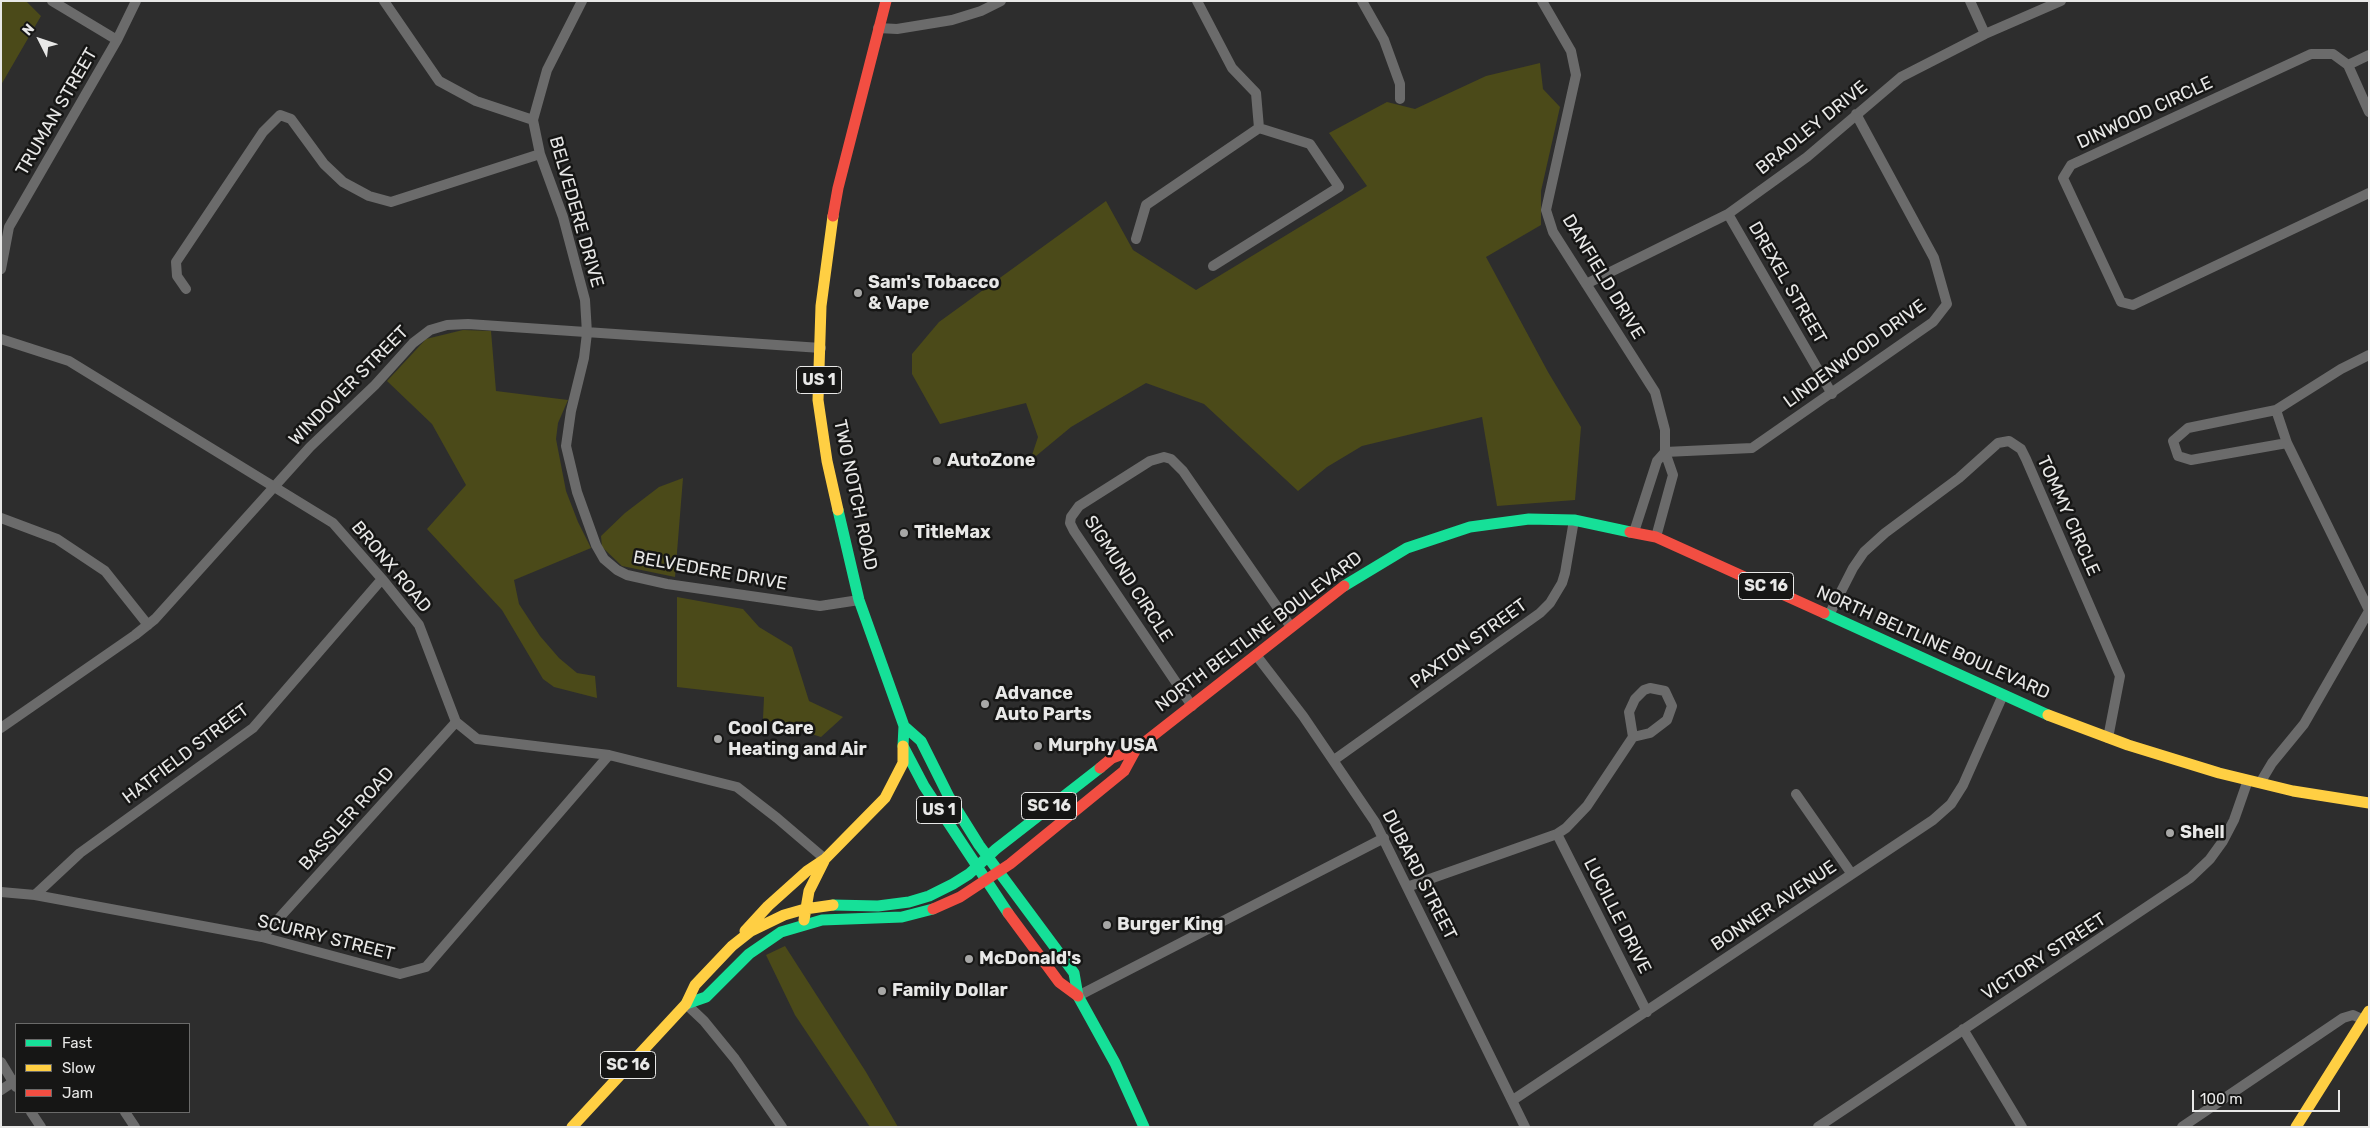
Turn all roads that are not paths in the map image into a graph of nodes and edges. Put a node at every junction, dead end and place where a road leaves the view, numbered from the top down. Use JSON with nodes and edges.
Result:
{"nodes":[{"id":1,"x":52,"y":1,"type":"edge"},
{"id":2,"x":136,"y":1,"type":"edge"},
{"id":3,"x":384,"y":1,"type":"edge"},
{"id":4,"x":582,"y":1,"type":"edge"},
{"id":5,"x":886,"y":1,"type":"edge"},
{"id":6,"x":1001,"y":1,"type":"edge"},
{"id":7,"x":1197,"y":1,"type":"edge"},
{"id":8,"x":1362,"y":1,"type":"edge"},
{"id":9,"x":1542,"y":1,"type":"edge"},
{"id":10,"x":1970,"y":1,"type":"edge"},
{"id":11,"x":2061,"y":1,"type":"edge"},
{"id":12,"x":878,"y":28,"type":"junction"},
{"id":13,"x":1985,"y":34,"type":"junction"},
{"id":14,"x":117,"y":40,"type":"junction"},
{"id":15,"x":2369,"y":55,"type":"edge"},
{"id":16,"x":2348,"y":65,"type":"junction"},
{"id":17,"x":1400,"y":100,"type":"dead end"},
{"id":18,"x":2369,"y":112,"type":"edge"},
{"id":19,"x":1856,"y":114,"type":"junction"},
{"id":20,"x":533,"y":120,"type":"junction"},
{"id":21,"x":1258,"y":128,"type":"junction"},
{"id":22,"x":540,"y":154,"type":"junction"},
{"id":23,"x":2369,"y":193,"type":"edge"},
{"id":24,"x":1728,"y":214,"type":"junction"},
{"id":25,"x":1136,"y":239,"type":"dead end"},
{"id":26,"x":1214,"y":266,"type":"dead end"},
{"id":27,"x":1,"y":269,"type":"edge"},
{"id":28,"x":1586,"y":284,"type":"junction"},
{"id":29,"x":186,"y":289,"type":"dead end"},
{"id":30,"x":587,"y":333,"type":"junction"},
{"id":31,"x":1,"y":340,"type":"edge"},
{"id":32,"x":821,"y":348,"type":"junction"},
{"id":33,"x":2369,"y":355,"type":"edge"},
{"id":34,"x":1832,"y":394,"type":"junction"},
{"id":35,"x":2276,"y":410,"type":"junction"},
{"id":36,"x":2287,"y":443,"type":"junction"},
{"id":37,"x":1665,"y":452,"type":"junction"},
{"id":38,"x":274,"y":488,"type":"junction"},
{"id":39,"x":1,"y":518,"type":"edge"},
{"id":40,"x":1574,"y":520,"type":"junction"},
{"id":41,"x":1634,"y":532,"type":"junction"},
{"id":42,"x":1656,"y":537,"type":"junction"},
{"id":43,"x":382,"y":579,"type":"junction"},
{"id":44,"x":859,"y":600,"type":"junction"},
{"id":45,"x":2369,"y":611,"type":"edge"},
{"id":46,"x":1829,"y":615,"type":"junction"},
{"id":47,"x":148,"y":625,"type":"junction"},
{"id":48,"x":1291,"y":627,"type":"junction"},
{"id":49,"x":1256,"y":655,"type":"junction"},
{"id":50,"x":2003,"y":695,"type":"junction"},
{"id":51,"x":1192,"y":706,"type":"junction"},
{"id":52,"x":456,"y":722,"type":"junction"},
{"id":53,"x":904,"y":726,"type":"junction"},
{"id":54,"x":1,"y":728,"type":"edge"},
{"id":55,"x":1633,"y":737,"type":"junction"},
{"id":56,"x":2108,"y":738,"type":"junction"},
{"id":57,"x":903,"y":746,"type":"junction"},
{"id":58,"x":1136,"y":749,"type":"junction"},
{"id":59,"x":609,"y":755,"type":"junction"},
{"id":60,"x":1334,"y":760,"type":"junction"},
{"id":61,"x":2254,"y":782,"type":"junction"},
{"id":62,"x":910,"y":783,"type":"junction"},
{"id":63,"x":1796,"y":794,"type":"dead end"},
{"id":64,"x":885,"y":798,"type":"junction"},
{"id":65,"x":2369,"y":803,"type":"edge"},
{"id":66,"x":1557,"y":834,"type":"junction"},
{"id":67,"x":1384,"y":838,"type":"junction"},
{"id":68,"x":988,"y":857,"type":"junction"},
{"id":69,"x":825,"y":859,"type":"junction"},
{"id":70,"x":972,"y":871,"type":"junction"},
{"id":71,"x":998,"y":872,"type":"junction"},
{"id":72,"x":1851,"y":873,"type":"junction"},
{"id":73,"x":987,"y":885,"type":"junction"},
{"id":74,"x":1407,"y":887,"type":"junction"},
{"id":75,"x":1,"y":892,"type":"edge"},
{"id":76,"x":35,"y":895,"type":"junction"},
{"id":77,"x":806,"y":909,"type":"junction"},
{"id":78,"x":803,"y":924,"type":"junction"},
{"id":79,"x":262,"y":937,"type":"junction"},
{"id":80,"x":732,"y":946,"type":"junction"},
{"id":81,"x":1078,"y":996,"type":"junction"},
{"id":82,"x":686,"y":1004,"type":"junction"},
{"id":83,"x":1647,"y":1012,"type":"junction"},
{"id":84,"x":2366,"y":1016,"type":"edge"},
{"id":85,"x":1963,"y":1030,"type":"junction"},
{"id":86,"x":1,"y":1062,"type":"edge"},
{"id":87,"x":15,"y":1083,"type":"edge"},
{"id":88,"x":1,"y":1090,"type":"edge"},
{"id":89,"x":1512,"y":1100,"type":"junction"},
{"id":90,"x":33,"y":1113,"type":"edge"},
{"id":91,"x":126,"y":1113,"type":"edge"},
{"id":92,"x":573,"y":1126,"type":"edge"},
{"id":93,"x":41,"y":1127,"type":"edge"},
{"id":94,"x":134,"y":1127,"type":"edge"},
{"id":95,"x":782,"y":1127,"type":"edge"},
{"id":96,"x":1144,"y":1127,"type":"edge"},
{"id":97,"x":1525,"y":1127,"type":"edge"},
{"id":98,"x":1818,"y":1127,"type":"edge"},
{"id":99,"x":2022,"y":1127,"type":"edge"},
{"id":100,"x":2182,"y":1127,"type":"edge"},
{"id":101,"x":2296,"y":1127,"type":"edge"}],
"edges":[{"from":1,"to":14,"type":"street"},
{"from":2,"to":14,"type":"street","name":"TRUMAN STREET"},
{"from":3,"to":20,"type":"street"},
{"from":4,"to":20,"type":"street","name":"BELVEDERE DRIVE"},
{"from":5,"to":12,"type":"main road","name":"TWO NOTCH ROAD","number":"US 1"},
{"from":6,"to":12,"type":"street"},
{"from":7,"to":21,"type":"street"},
{"from":8,"to":17,"type":"street"},
{"from":9,"to":28,"type":"street","name":"DANFIELD DRIVE"},
{"from":10,"to":13,"type":"street"},
{"from":11,"to":13,"type":"street","name":"BRADLEY DRIVE"},
{"from":12,"to":32,"type":"main road","name":"TWO NOTCH ROAD","number":"US 1"},
{"from":13,"to":19,"type":"street","name":"BRADLEY DRIVE"},
{"from":14,"to":27,"type":"street","name":"TRUMAN STREET"},
{"from":15,"to":16,"type":"street"},
{"from":16,"to":18,"type":"street"},
{"from":16,"to":23,"type":"street","name":"DINWOOD CIRCLE"},
{"from":19,"to":24,"type":"street","name":"BRADLEY DRIVE"},
{"from":19,"to":34,"type":"street","name":"LINDENWOOD DRIVE"},
{"from":20,"to":22,"type":"street","name":"BELVEDERE DRIVE"},
{"from":21,"to":25,"type":"street"},
{"from":21,"to":26,"type":"street"},
{"from":22,"to":29,"type":"street"},
{"from":22,"to":30,"type":"street","name":"BELVEDERE DRIVE"},
{"from":24,"to":28,"type":"street","name":"BRADLEY DRIVE"},
{"from":24,"to":34,"type":"street","name":"DREXEL STREET"},
{"from":28,"to":37,"type":"street","name":"DANFIELD DRIVE"},
{"from":30,"to":32,"type":"street","name":"WINDOVER STREET"},
{"from":30,"to":38,"type":"street","name":"WINDOVER STREET"},
{"from":30,"to":44,"type":"street","name":"BELVEDERE DRIVE"},
{"from":31,"to":38,"type":"street","name":"BRONX ROAD"},
{"from":32,"to":44,"type":"main road","name":"TWO NOTCH ROAD","number":"US 1"},
{"from":33,"to":35,"type":"street"},
{"from":34,"to":37,"type":"street","name":"LINDENWOOD DRIVE"},
{"from":35,"to":36,"type":"street"},
{"from":35,"to":36,"type":"street"},
{"from":36,"to":45,"type":"street"},
{"from":37,"to":41,"type":"street","name":"DANFIELD DRIVE"},
{"from":37,"to":42,"type":"street","name":"DANFIELD DRIVE"},
{"from":38,"to":43,"type":"street","name":"BRONX ROAD"},
{"from":38,"to":47,"type":"street","name":"WINDOVER STREET"},
{"from":39,"to":47,"type":"street"},
{"from":40,"to":41,"type":"main road","name":"NORTH BELTLINE BOULEVARD","number":"SC 16"},
{"from":40,"to":48,"type":"main road","name":"NORTH BELTLINE BOULEVARD","number":"SC 16"},
{"from":40,"to":60,"type":"street","name":"PAXTON STREET"},
{"from":41,"to":42,"type":"main road","name":"NORTH BELTLINE BOULEVARD","number":"SC 16"},
{"from":42,"to":46,"type":"main road","name":"NORTH BELTLINE BOULEVARD","number":"SC 16"},
{"from":43,"to":52,"type":"street","name":"BRONX ROAD"},
{"from":43,"to":76,"type":"street","name":"HATFIELD STREET"},
{"from":44,"to":53,"type":"main road","name":"TWO NOTCH ROAD","number":"US 1"},
{"from":45,"to":61,"type":"street","name":"VICTORY STREET"},
{"from":46,"to":50,"type":"main road","name":"NORTH BELTLINE BOULEVARD","number":"SC 16"},
{"from":46,"to":56,"type":"street","name":"TOMMY CIRCLE"},
{"from":47,"to":54,"type":"street","name":"WINDOVER STREET"},
{"from":48,"to":49,"type":"main road","name":"NORTH BELTLINE BOULEVARD","number":"SC 16"},
{"from":48,"to":51,"type":"street","name":"SIGMUND CIRCLE"},
{"from":49,"to":51,"type":"main road","name":"NORTH BELTLINE BOULEVARD","number":"SC 16"},
{"from":49,"to":60,"type":"street","name":"DUBARD STREET"},
{"from":50,"to":56,"type":"main road","name":"NORTH BELTLINE BOULEVARD","number":"SC 16"},
{"from":50,"to":72,"type":"street","name":"BONNER AVENUE"},
{"from":51,"to":58,"type":"main road","name":"NORTH BELTLINE BOULEVARD","number":"SC 16"},
{"from":52,"to":59,"type":"street"},
{"from":52,"to":79,"type":"street","name":"BASSLER ROAD"},
{"from":53,"to":57,"type":"main road","name":"TWO NOTCH ROAD","number":"US 1"},
{"from":53,"to":68,"type":"main road","name":"TWO NOTCH ROAD"},
{"from":55,"to":55,"type":"street"},
{"from":55,"to":66,"type":"street"},
{"from":56,"to":61,"type":"main road","name":"NORTH BELTLINE BOULEVARD","number":"SC 16"},
{"from":57,"to":62,"type":"main road","name":"TWO NOTCH ROAD","number":"US 1"},
{"from":57,"to":64,"type":"main road"},
{"from":58,"to":68,"type":"main road","name":"NORTH BELTLINE BOULEVARD","number":"SC 16"},
{"from":58,"to":71,"type":"main road"},
{"from":59,"to":69,"type":"street"},
{"from":59,"to":79,"type":"street","name":"SCURRY STREET"},
{"from":60,"to":67,"type":"street","name":"DUBARD STREET"},
{"from":61,"to":65,"type":"main road","name":"NORTH BELTLINE BOULEVARD","number":"SC 16"},
{"from":61,"to":85,"type":"street","name":"VICTORY STREET"},
{"from":62,"to":64,"type":"main road"},
{"from":62,"to":70,"type":"main road","name":"TWO NOTCH ROAD","number":"US 1"},
{"from":63,"to":72,"type":"street"},
{"from":64,"to":69,"type":"main road"},
{"from":66,"to":74,"type":"street"},
{"from":66,"to":83,"type":"street","name":"LUCILLE DRIVE"},
{"from":67,"to":74,"type":"street","name":"DUBARD STREET"},
{"from":67,"to":81,"type":"street"},
{"from":68,"to":70,"type":"main road","name":"NORTH BELTLINE BOULEVARD","number":"SC 16"},
{"from":68,"to":71,"type":"main road","name":"TWO NOTCH ROAD"},
{"from":69,"to":77,"type":"main road"},
{"from":69,"to":80,"type":"main road"},
{"from":70,"to":73,"type":"main road","name":"TWO NOTCH ROAD","number":"US 1"},
{"from":70,"to":77,"type":"main road","name":"NORTH BELTLINE BOULEVARD"},
{"from":71,"to":73,"type":"main road"},
{"from":71,"to":81,"type":"main road","name":"TWO NOTCH ROAD"},
{"from":72,"to":83,"type":"street","name":"BONNER AVENUE"},
{"from":73,"to":78,"type":"main road"},
{"from":73,"to":81,"type":"main road","name":"TWO NOTCH ROAD"},
{"from":74,"to":89,"type":"street","name":"DUBARD STREET"},
{"from":75,"to":76,"type":"street","name":"SCURRY STREET"},
{"from":76,"to":79,"type":"street","name":"SCURRY STREET"},
{"from":77,"to":78,"type":"main road"},
{"from":77,"to":80,"type":"main road","name":"NORTH BELTLINE BOULEVARD"},
{"from":78,"to":82,"type":"main road"},
{"from":80,"to":82,"type":"main road"},
{"from":81,"to":96,"type":"main road","name":"TWO NOTCH ROAD"},
{"from":82,"to":92,"type":"main road","number":"SC 16"},
{"from":82,"to":95,"type":"street"},
{"from":83,"to":89,"type":"street","name":"BONNER AVENUE"},
{"from":84,"to":100,"type":"street"},
{"from":84,"to":101,"type":"main road"},
{"from":85,"to":98,"type":"street","name":"VICTORY STREET"},
{"from":85,"to":99,"type":"street"},
{"from":86,"to":87,"type":"street"},
{"from":87,"to":88,"type":"street"},
{"from":89,"to":97,"type":"street","name":"DUBARD STREET"},
{"from":90,"to":93,"type":"street"},
{"from":91,"to":94,"type":"street"}]}
